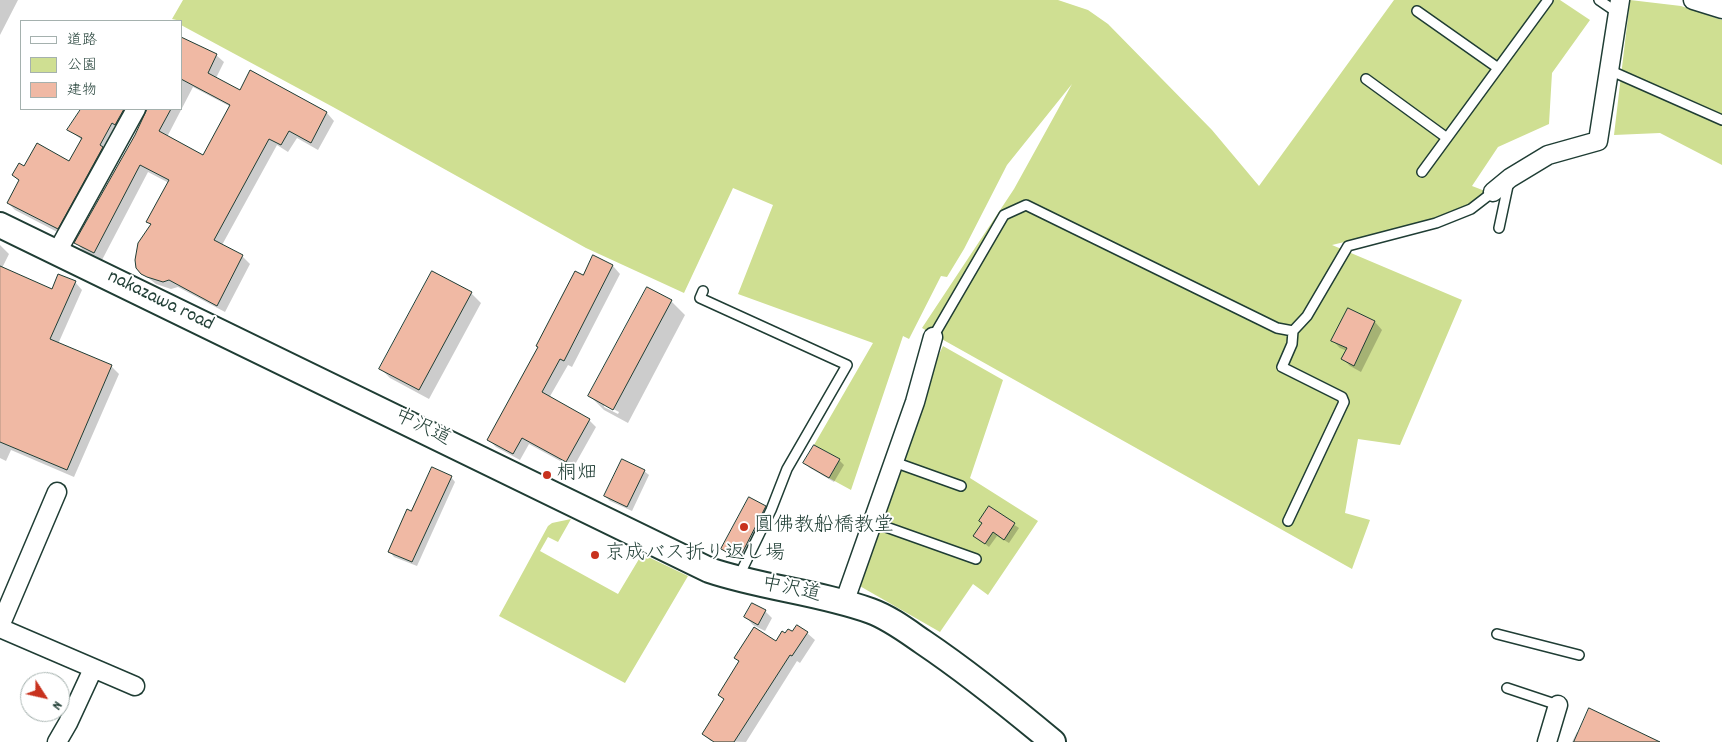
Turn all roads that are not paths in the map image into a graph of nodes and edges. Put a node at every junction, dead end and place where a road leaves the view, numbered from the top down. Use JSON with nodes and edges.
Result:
{"nodes":[{"id":1,"x":1548,"y":0,"type":"edge"},
{"id":2,"x":1599,"y":0,"type":"edge"},
{"id":3,"x":1693,"y":0,"type":"edge"},
{"id":4,"x":1619,"y":7,"type":"edge"},
{"id":5,"x":1722,"y":9,"type":"edge"},
{"id":6,"x":1418,"y":11,"type":"dead end"},
{"id":7,"x":1498,"y":68,"type":"junction"},
{"id":8,"x":1609,"y":70,"type":"junction"},
{"id":9,"x":1366,"y":79,"type":"dead end"},
{"id":10,"x":135,"y":110,"type":"edge"},
{"id":11,"x":1722,"y":120,"type":"edge"},
{"id":12,"x":1446,"y":138,"type":"junction"},
{"id":13,"x":1422,"y":172,"type":"dead end"},
{"id":14,"x":1510,"y":178,"type":"junction"},
{"id":15,"x":1493,"y":192,"type":"joint"},
{"id":16,"x":0,"y":225,"type":"edge"},
{"id":17,"x":1499,"y":228,"type":"dead end"},
{"id":18,"x":57,"y":252,"type":"junction"},
{"id":19,"x":702,"y":291,"type":"dead end"},
{"id":20,"x":1292,"y":330,"type":"junction"},
{"id":21,"x":933,"y":338,"type":"joint"},
{"id":22,"x":894,"y":462,"type":"junction"},
{"id":23,"x":961,"y":486,"type":"dead end"},
{"id":24,"x":57,"y":492,"type":"dead end"},
{"id":25,"x":1288,"y":521,"type":"dead end"},
{"id":26,"x":872,"y":522,"type":"junction"},
{"id":27,"x":976,"y":559,"type":"dead end"},
{"id":28,"x":738,"y":579,"type":"junction"},
{"id":29,"x":844,"y":603,"type":"junction"},
{"id":30,"x":0,"y":627,"type":"edge"},
{"id":31,"x":1497,"y":634,"type":"dead end"},
{"id":32,"x":1579,"y":655,"type":"dead end"},
{"id":33,"x":92,"y":669,"type":"junction"},
{"id":34,"x":134,"y":686,"type":"dead end"},
{"id":35,"x":1507,"y":688,"type":"dead end"},
{"id":36,"x":1558,"y":706,"type":"joint"},
{"id":37,"x":57,"y":742,"type":"edge"},
{"id":38,"x":1053,"y":742,"type":"edge"},
{"id":39,"x":1547,"y":742,"type":"edge"}],
"edges":[{"from":1,"to":7,"type":"lane"},
{"from":2,"to":4,"type":"lane"},
{"from":3,"to":5,"type":"street"},
{"from":4,"to":8,"type":"street"},
{"from":6,"to":7,"type":"lane"},
{"from":7,"to":12,"type":"lane"},
{"from":8,"to":11,"type":"lane"},
{"from":8,"to":14,"type":"street"},
{"from":9,"to":12,"type":"lane"},
{"from":10,"to":18,"type":"street"},
{"from":12,"to":13,"type":"lane"},
{"from":14,"to":15,"type":"street"},
{"from":14,"to":17,"type":"lane"},
{"from":15,"to":20,"type":"lane"},
{"from":16,"to":18,"type":"street","name":"nakazawa road"},
{"from":18,"to":28,"type":"street","name":"nakazawa road"},
{"from":19,"to":28,"type":"lane"},
{"from":20,"to":21,"type":"lane"},
{"from":20,"to":25,"type":"lane"},
{"from":21,"to":22,"type":"street"},
{"from":22,"to":23,"type":"lane"},
{"from":22,"to":26,"type":"street"},
{"from":24,"to":30,"type":"street"},
{"from":26,"to":27,"type":"lane"},
{"from":26,"to":29,"type":"street"},
{"from":28,"to":29,"type":"street","name":"中沢道"},
{"from":29,"to":38,"type":"street","name":"中沢道"},
{"from":30,"to":33,"type":"street"},
{"from":31,"to":32,"type":"lane"},
{"from":33,"to":34,"type":"street"},
{"from":33,"to":37,"type":"street"},
{"from":35,"to":36,"type":"lane"},
{"from":36,"to":39,"type":"street"}]}
